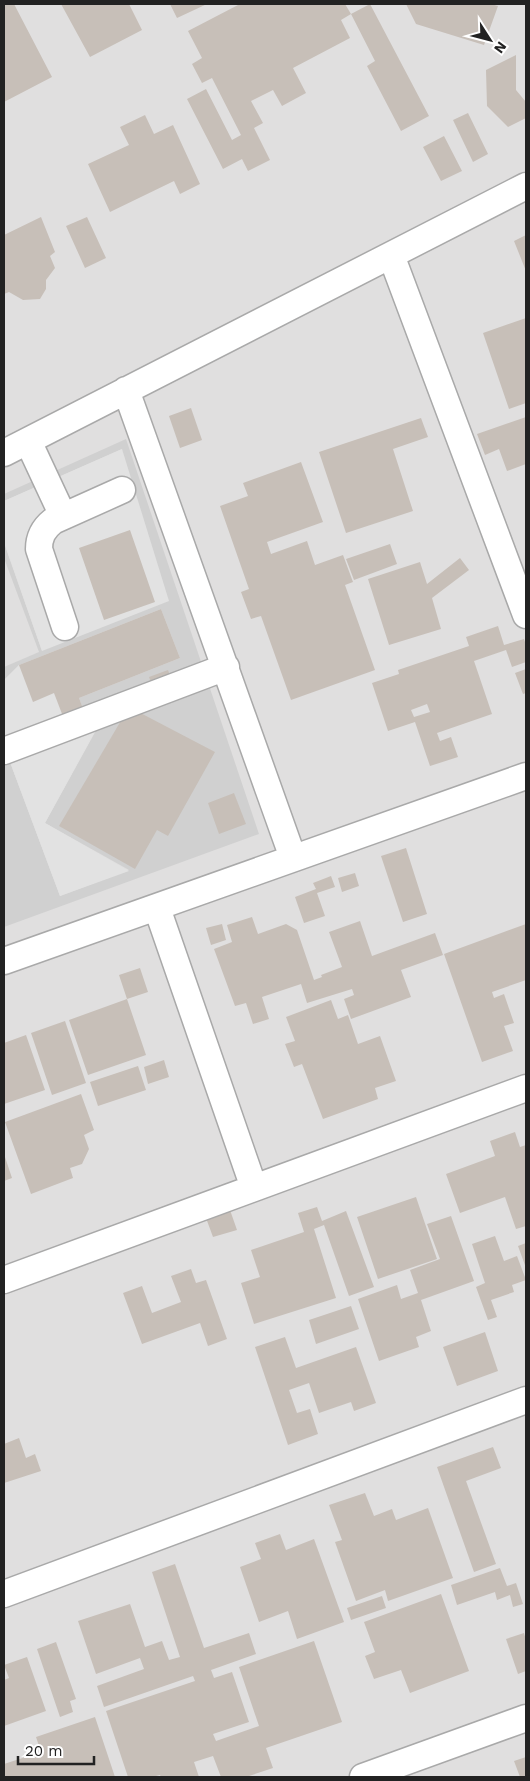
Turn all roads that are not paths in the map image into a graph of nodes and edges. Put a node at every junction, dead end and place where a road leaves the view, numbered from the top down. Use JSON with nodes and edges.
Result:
{"nodes":[{"id":1,"x":526,"y":186,"type":"edge"},
{"id":2,"x":391,"y":255,"type":"junction"},
{"id":3,"x":126,"y":390,"type":"junction"},
{"id":4,"x":28,"y":441,"type":"junction"},
{"id":5,"x":4,"y":453,"type":"edge"},
{"id":6,"x":122,"y":490,"type":"dead end"},
{"id":7,"x":63,"y":516,"type":"junction"},
{"id":8,"x":526,"y":615,"type":"edge"},
{"id":9,"x":65,"y":627,"type":"dead end"},
{"id":10,"x":226,"y":667,"type":"junction"},
{"id":11,"x":4,"y":751,"type":"edge"},
{"id":12,"x":522,"y":775,"type":"edge"},
{"id":13,"x":293,"y":858,"type":"junction"},
{"id":14,"x":157,"y":908,"type":"junction"},
{"id":15,"x":4,"y":961,"type":"edge"},
{"id":16,"x":526,"y":1088,"type":"edge"},
{"id":17,"x":254,"y":1188,"type":"junction"},
{"id":18,"x":4,"y":1280,"type":"edge"},
{"id":19,"x":526,"y":1400,"type":"edge"},
{"id":20,"x":4,"y":1594,"type":"edge"},
{"id":21,"x":526,"y":1718,"type":"edge"},
{"id":22,"x":362,"y":1777,"type":"edge"}],
"edges":[{"from":1,"to":2,"type":"street"},
{"from":2,"to":3,"type":"street"},
{"from":2,"to":8,"type":"street"},
{"from":3,"to":4,"type":"street"},
{"from":3,"to":10,"type":"street"},
{"from":4,"to":5,"type":"street"},
{"from":4,"to":7,"type":"street"},
{"from":6,"to":7,"type":"street"},
{"from":7,"to":9,"type":"street"},
{"from":10,"to":11,"type":"street"},
{"from":10,"to":13,"type":"street"},
{"from":12,"to":13,"type":"street"},
{"from":13,"to":14,"type":"street"},
{"from":14,"to":15,"type":"street"},
{"from":14,"to":17,"type":"street"},
{"from":16,"to":17,"type":"street"},
{"from":17,"to":18,"type":"street"},
{"from":19,"to":20,"type":"street"},
{"from":21,"to":22,"type":"street"}]}
